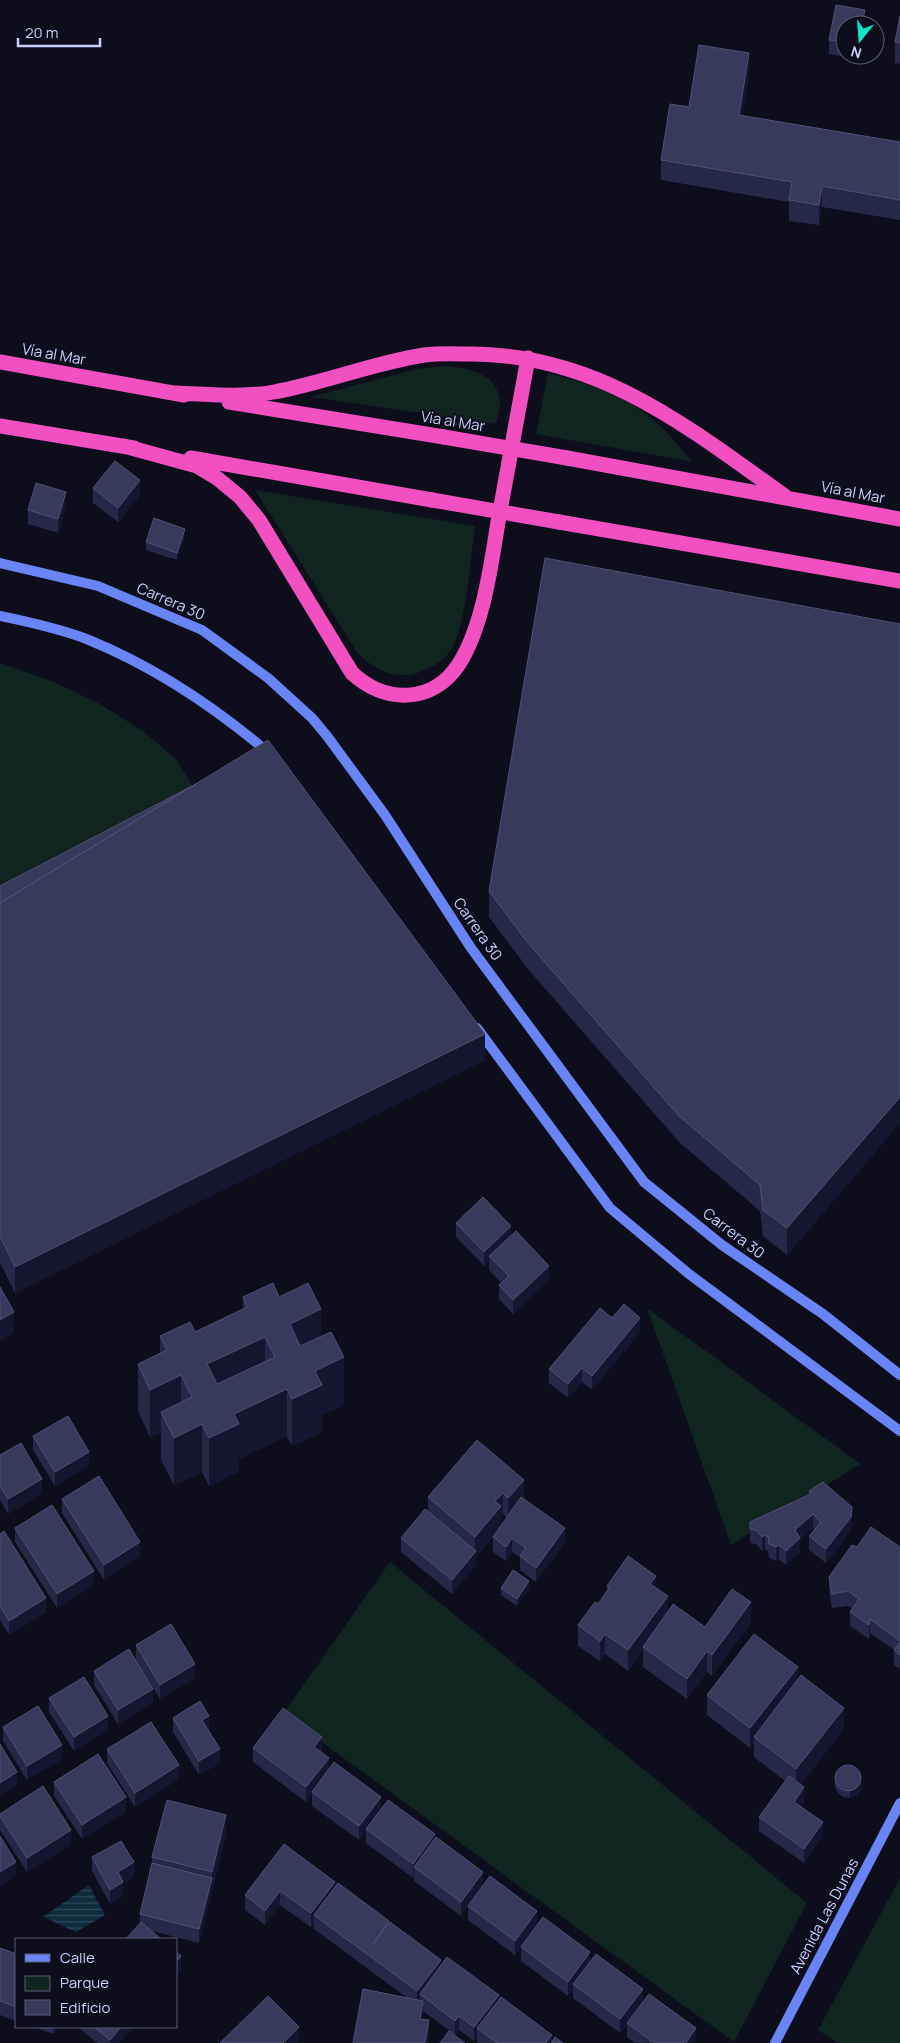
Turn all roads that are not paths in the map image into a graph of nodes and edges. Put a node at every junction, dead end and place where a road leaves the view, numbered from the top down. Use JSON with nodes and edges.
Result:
{"nodes":[{"id":1,"x":528,"y":358,"type":"junction"},
{"id":2,"x":0,"y":362,"type":"edge"},
{"id":3,"x":176,"y":393,"type":"junction"},
{"id":4,"x":0,"y":426,"type":"edge"},
{"id":5,"x":124,"y":446,"type":"junction"},
{"id":6,"x":786,"y":497,"type":"junction"},
{"id":7,"x":900,"y":519,"type":"edge"},
{"id":8,"x":0,"y":563,"type":"edge"},
{"id":9,"x":900,"y":581,"type":"edge"},
{"id":10,"x":0,"y":616,"type":"edge"},
{"id":11,"x":275,"y":758,"type":"edge"},
{"id":12,"x":470,"y":1019,"type":"edge"},
{"id":13,"x":900,"y":1375,"type":"edge"},
{"id":14,"x":900,"y":1431,"type":"edge"},
{"id":15,"x":900,"y":1803,"type":"edge"},
{"id":16,"x":775,"y":2043,"type":"edge"}],
"edges":[{"from":1,"to":3,"type":"highway"},
{"from":1,"to":5,"type":"highway"},
{"from":1,"to":6,"type":"highway"},
{"from":2,"to":3,"type":"highway","name":"Vía al Mar"},
{"from":3,"to":6,"type":"highway","name":"Vía al Mar","bridge":true},
{"from":4,"to":5,"type":"highway"},
{"from":5,"to":9,"type":"highway","bridge":true},
{"from":6,"to":7,"type":"highway","name":"Vía al Mar"},
{"from":8,"to":13,"type":"main road","name":"Carrera 30"},
{"from":10,"to":11,"type":"main road"},
{"from":12,"to":14,"type":"main road"},
{"from":15,"to":16,"type":"main road","name":"Avenida Las Dunas"}]}
